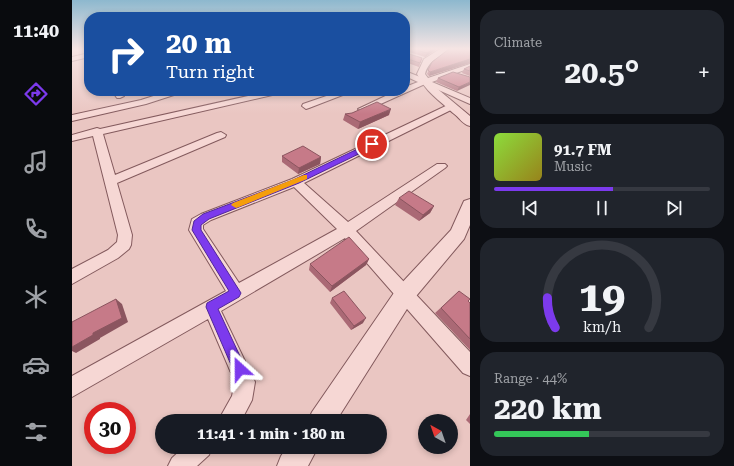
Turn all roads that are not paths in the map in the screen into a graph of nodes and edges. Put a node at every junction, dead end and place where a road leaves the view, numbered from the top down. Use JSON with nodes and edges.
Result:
{"nodes":[{"id":1,"x":421,"y":71,"type":"edge"},
{"id":2,"x":458,"y":71,"type":"edge"},
{"id":3,"x":452,"y":73,"type":"junction"},
{"id":4,"x":410,"y":75,"type":"edge"},
{"id":5,"x":464,"y":77,"type":"edge"},
{"id":6,"x":424,"y":82,"type":"junction"},
{"id":7,"x":410,"y":88,"type":"edge"},
{"id":8,"x":159,"y":96,"type":"edge"},
{"id":9,"x":258,"y":96,"type":"edge"},
{"id":10,"x":335,"y":96,"type":"edge"},
{"id":11,"x":393,"y":96,"type":"edge"},
{"id":12,"x":470,"y":101,"type":"edge"},
{"id":13,"x":306,"y":106,"type":"dead end"},
{"id":14,"x":452,"y":106,"type":"junction"},
{"id":15,"x":354,"y":113,"type":"edge"},
{"id":16,"x":73,"y":117,"type":"edge"},
{"id":17,"x":470,"y":123,"type":"edge"},
{"id":18,"x":97,"y":131,"type":"junction"},
{"id":19,"x":222,"y":135,"type":"dead end"},
{"id":20,"x":76,"y":136,"type":"edge"},
{"id":21,"x":441,"y":166,"type":"dead end"},
{"id":22,"x":111,"y":181,"type":"junction"},
{"id":23,"x":296,"y":182,"type":"junction"},
{"id":24,"x":470,"y":205,"type":"edge"},
{"id":25,"x":347,"y":230,"type":"junction"},
{"id":26,"x":72,"y":277,"type":"edge"},
{"id":27,"x":236,"y":293,"type":"junction"},
{"id":28,"x":405,"y":294,"type":"junction"},
{"id":29,"x":211,"y":307,"type":"junction"},
{"id":30,"x":470,"y":366,"type":"edge"},
{"id":31,"x":72,"y":387,"type":"edge"},
{"id":32,"x":233,"y":414,"type":"edge"},
{"id":33,"x":326,"y":414,"type":"edge"},
{"id":34,"x":193,"y":454,"type":"edge"},
{"id":35,"x":299,"y":454,"type":"edge"},
{"id":36,"x":180,"y":466,"type":"edge"},
{"id":37,"x":291,"y":466,"type":"edge"}],
"edges":[{"from":1,"to":6,"type":"street"},
{"from":2,"to":3,"type":"street"},
{"from":3,"to":5,"type":"street"},
{"from":3,"to":6,"type":"street"},
{"from":4,"to":6,"type":"street"},
{"from":6,"to":7,"type":"street"},
{"from":6,"to":12,"type":"street"},
{"from":6,"to":14,"type":"street"},
{"from":8,"to":16,"type":"street"},
{"from":9,"to":18,"type":"street"},
{"from":10,"to":13,"type":"street"},
{"from":11,"to":15,"type":"street"},
{"from":14,"to":17,"type":"street"},
{"from":14,"to":23,"type":"street"},
{"from":16,"to":20,"type":"street"},
{"from":18,"to":20,"type":"street"},
{"from":18,"to":22,"type":"street"},
{"from":19,"to":22,"type":"street"},
{"from":21,"to":25,"type":"street"},
{"from":22,"to":26,"type":"street"},
{"from":23,"to":25,"type":"street"},
{"from":23,"to":27,"type":"street"},
{"from":24,"to":28,"type":"street"},
{"from":25,"to":27,"type":"street"},
{"from":25,"to":28,"type":"street"},
{"from":27,"to":29,"type":"street"},
{"from":28,"to":30,"type":"street"},
{"from":28,"to":33,"type":"street"},
{"from":29,"to":31,"type":"street"},
{"from":29,"to":32,"type":"street"},
{"from":34,"to":36,"type":"street"},
{"from":35,"to":37,"type":"street"}]}
